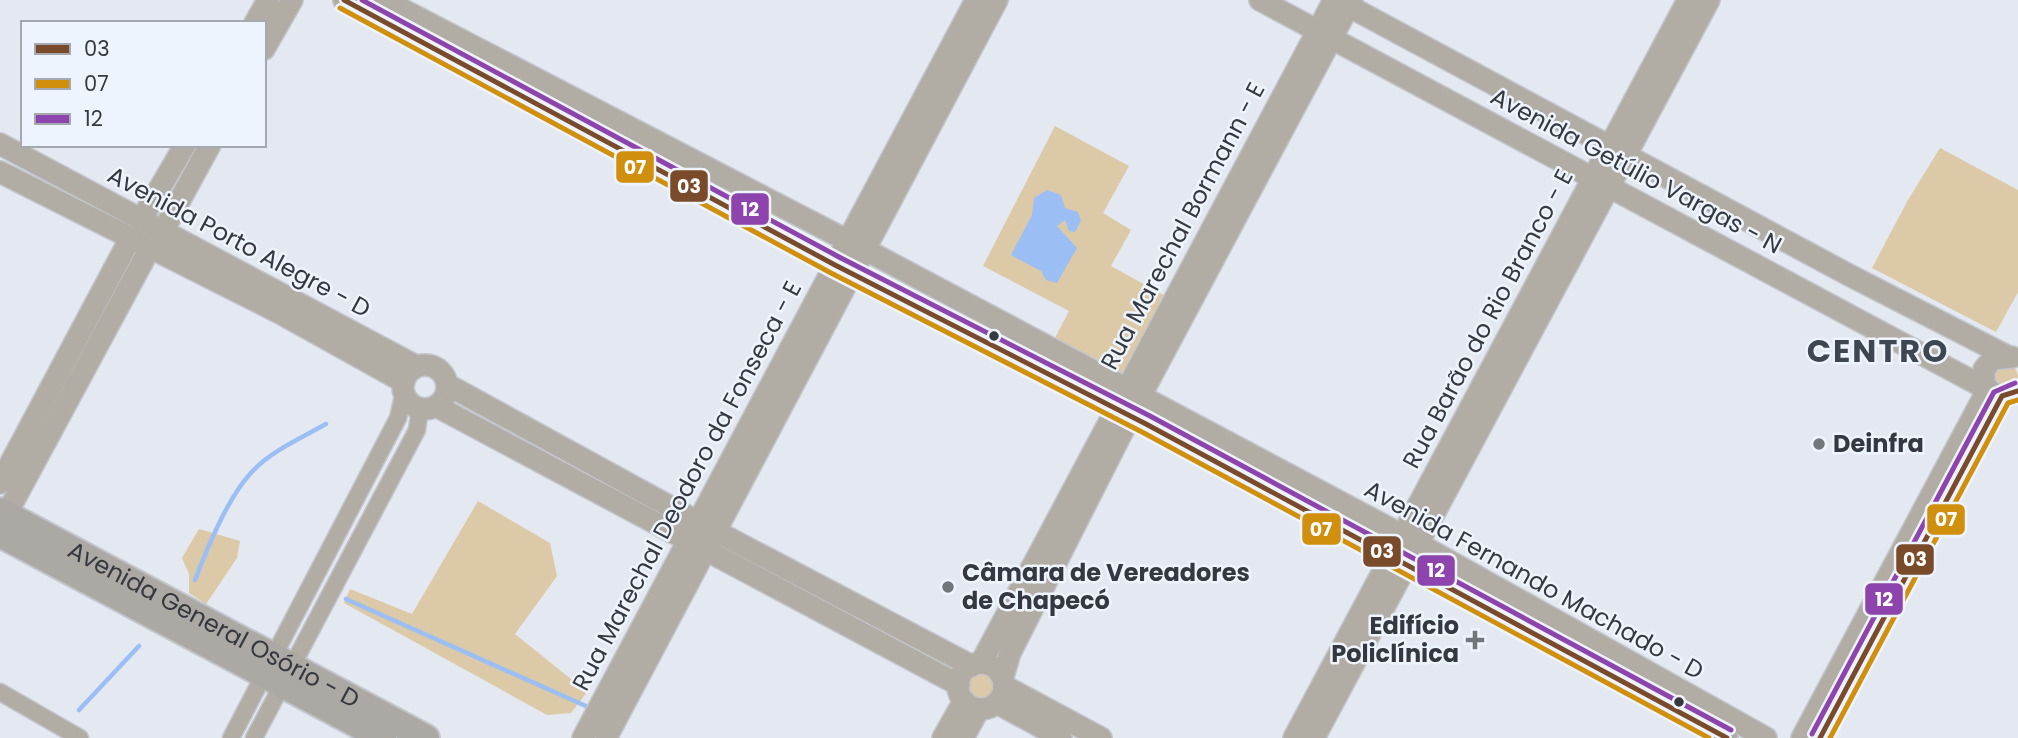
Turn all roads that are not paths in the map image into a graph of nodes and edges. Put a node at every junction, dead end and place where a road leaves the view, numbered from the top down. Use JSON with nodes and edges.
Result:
{"nodes":[{"id":1,"x":268,"y":0,"type":"edge"},
{"id":2,"x":292,"y":0,"type":"edge"},
{"id":3,"x":344,"y":0,"type":"edge"},
{"id":4,"x":384,"y":0,"type":"edge"},
{"id":5,"x":976,"y":0,"type":"edge"},
{"id":6,"x":998,"y":0,"type":"edge"},
{"id":7,"x":1260,"y":0,"type":"edge"},
{"id":8,"x":1688,"y":0,"type":"edge"},
{"id":9,"x":1709,"y":0,"type":"edge"},
{"id":10,"x":1343,"y":2,"type":"edge"},
{"id":11,"x":256,"y":21,"type":"edge"},
{"id":12,"x":1324,"y":34,"type":"junction"},
{"id":13,"x":266,"y":46,"type":"edge"},
{"id":14,"x":0,"y":144,"type":"edge"},
{"id":15,"x":184,"y":147,"type":"edge"},
{"id":16,"x":209,"y":147,"type":"edge"},
{"id":17,"x":1618,"y":152,"type":"junction"},
{"id":18,"x":0,"y":172,"type":"edge"},
{"id":19,"x":1601,"y":183,"type":"junction"},
{"id":20,"x":141,"y":220,"type":"junction"},
{"id":21,"x":163,"y":231,"type":"junction"},
{"id":22,"x":130,"y":239,"type":"junction"},
{"id":23,"x":856,"y":245,"type":"junction"},
{"id":24,"x":150,"y":248,"type":"junction"},
{"id":25,"x":844,"y":269,"type":"junction"},
{"id":26,"x":2013,"y":355,"type":"edge"},
{"id":27,"x":408,"y":380,"type":"junction"},
{"id":28,"x":448,"y":385,"type":"junction"},
{"id":29,"x":1133,"y":393,"type":"junction"},
{"id":30,"x":2003,"y":394,"type":"edge"},
{"id":31,"x":41,"y":406,"type":"junction"},
{"id":32,"x":428,"y":407,"type":"junction"},
{"id":33,"x":1123,"y":412,"type":"junction"},
{"id":34,"x":60,"y":416,"type":"junction"},
{"id":35,"x":1102,"y":452,"type":"junction"},
{"id":36,"x":0,"y":483,"type":"edge"},
{"id":37,"x":2,"y":520,"type":"edge"},
{"id":38,"x":707,"y":526,"type":"junction"},
{"id":39,"x":1410,"y":539,"type":"junction"},
{"id":40,"x":696,"y":547,"type":"junction"},
{"id":41,"x":1399,"y":559,"type":"junction"},
{"id":42,"x":977,"y":664,"type":"junction"},
{"id":43,"x":278,"y":671,"type":"junction"},
{"id":44,"x":0,"y":692,"type":"edge"},
{"id":45,"x":984,"y":694,"type":"junction"},
{"id":46,"x":80,"y":738,"type":"edge"},
{"id":47,"x":231,"y":738,"type":"edge"},
{"id":48,"x":254,"y":738,"type":"edge"},
{"id":49,"x":383,"y":738,"type":"edge"},
{"id":50,"x":426,"y":738,"type":"edge"},
{"id":51,"x":583,"y":738,"type":"edge"},
{"id":52,"x":606,"y":738,"type":"edge"},
{"id":53,"x":943,"y":738,"type":"edge"},
{"id":54,"x":963,"y":738,"type":"edge"},
{"id":55,"x":1061,"y":738,"type":"edge"},
{"id":56,"x":1101,"y":738,"type":"edge"},
{"id":57,"x":1294,"y":738,"type":"edge"},
{"id":58,"x":1314,"y":738,"type":"edge"},
{"id":59,"x":1727,"y":738,"type":"edge"},
{"id":60,"x":1766,"y":738,"type":"edge"},
{"id":61,"x":1802,"y":738,"type":"edge"},
{"id":62,"x":1820,"y":738,"type":"edge"}],
"edges":[{"from":1,"to":11,"type":"street"},
{"from":2,"to":13,"type":"street"},
{"from":3,"to":25,"type":"street","name":"Avenida Fernando Machado - D"},
{"from":4,"to":23,"type":"street","name":"Avenida Fernando Machado - D"},
{"from":5,"to":23,"type":"street","name":"Rua Marechal Deodoro da Fonseca - E"},
{"from":6,"to":23,"type":"street","name":"Rua Marechal Deodoro da Fonseca - E"},
{"from":7,"to":12,"type":"street","name":"Avenida Getúlio Vargas - N"},
{"from":8,"to":17,"type":"street"},
{"from":9,"to":17,"type":"street"},
{"from":10,"to":12,"type":"street","name":"Rua Marechal Bormann - E"},
{"from":10,"to":17,"type":"street","name":"Avenida Getúlio Vargas - N"},
{"from":12,"to":19,"type":"street","name":"Avenida Getúlio Vargas - N"},
{"from":12,"to":29,"type":"street","name":"Rua Marechal Bormann - E"},
{"from":14,"to":20,"type":"street","name":"Avenida Porto Alegre - D"},
{"from":15,"to":20,"type":"street"},
{"from":16,"to":21,"type":"street"},
{"from":17,"to":19,"type":"street","name":"Rua Barão do Rio Branco - E"},
{"from":17,"to":26,"type":"street","name":"Avenida Getúlio Vargas - N"},
{"from":18,"to":22,"type":"street","name":"Avenida Porto Alegre - D"},
{"from":19,"to":30,"type":"street","name":"Avenida Getúlio Vargas - N"},
{"from":19,"to":39,"type":"street","name":"Rua Barão do Rio Branco - E"},
{"from":20,"to":21,"type":"street","name":"Avenida Porto Alegre - D"},
{"from":21,"to":27,"type":"street","name":"Avenida Porto Alegre - D"},
{"from":22,"to":24,"type":"street","name":"Avenida Porto Alegre - D"},
{"from":22,"to":31,"type":"street"},
{"from":23,"to":25,"type":"street","name":"Rua Marechal Deodoro da Fonseca - E"},
{"from":23,"to":29,"type":"street","name":"Avenida Fernando Machado - D"},
{"from":24,"to":27,"type":"street","name":"Avenida Porto Alegre - D"},
{"from":24,"to":34,"type":"street"},
{"from":25,"to":33,"type":"street","name":"Avenida Fernando Machado - D"},
{"from":25,"to":38,"type":"street","name":"Rua Marechal Deodoro da Fonseca - E"},
{"from":26,"to":30,"type":"street"},
{"from":27,"to":28,"type":"street"},
{"from":27,"to":32,"type":"street"},
{"from":27,"to":43,"type":"street"},
{"from":28,"to":32,"type":"street"},
{"from":28,"to":38,"type":"street"},
{"from":29,"to":33,"type":"street","name":"Rua Marechal Bormann - E"},
{"from":29,"to":39,"type":"street","name":"Avenida Fernando Machado - D"},
{"from":30,"to":61,"type":"street"},
{"from":30,"to":62,"type":"street"},
{"from":31,"to":34,"type":"street"},
{"from":31,"to":36,"type":"street"},
{"from":32,"to":40,"type":"street"},
{"from":32,"to":43,"type":"street"},
{"from":33,"to":35,"type":"street","name":"Rua Marechal Bormann - E"},
{"from":33,"to":41,"type":"street","name":"Avenida Fernando Machado - D"},
{"from":34,"to":37,"type":"street"},
{"from":35,"to":42,"type":"street","name":"Rua Marechal Bormann - E"},
{"from":35,"to":45,"type":"street","name":"Rua Marechal Bormann - E"},
{"from":37,"to":43,"type":"main road","name":"Avenida General Osório - D"},
{"from":38,"to":40,"type":"street","name":"Rua Marechal Deodoro da Fonseca - E"},
{"from":38,"to":42,"type":"street"},
{"from":39,"to":41,"type":"street","name":"Rua Barão do Rio Branco - E"},
{"from":39,"to":60,"type":"street","name":"Avenida Fernando Machado - D"},
{"from":40,"to":45,"type":"street"},
{"from":40,"to":51,"type":"street","name":"Rua Marechal Deodoro da Fonseca - E"},
{"from":40,"to":52,"type":"street","name":"Rua Marechal Deodoro da Fonseca - E"},
{"from":41,"to":57,"type":"street","name":"Rua Barão do Rio Branco - E"},
{"from":41,"to":58,"type":"street","name":"Rua Barão do Rio Branco - E"},
{"from":41,"to":59,"type":"street","name":"Avenida Fernando Machado - D"},
{"from":42,"to":45,"type":"street"},
{"from":42,"to":45,"type":"street","name":"Rua Marechal Bormann - E"},
{"from":43,"to":47,"type":"street"},
{"from":43,"to":48,"type":"street"},
{"from":43,"to":49,"type":"main road","name":"Avenida General Osório - D"},
{"from":43,"to":50,"type":"main road","name":"Avenida General Osório - D"},
{"from":44,"to":46,"type":"street"},
{"from":45,"to":53,"type":"street","name":"Rua Marechal Bormann - E"},
{"from":45,"to":54,"type":"street","name":"Rua Marechal Bormann - E"},
{"from":45,"to":55,"type":"street"},
{"from":45,"to":56,"type":"street"}]}
